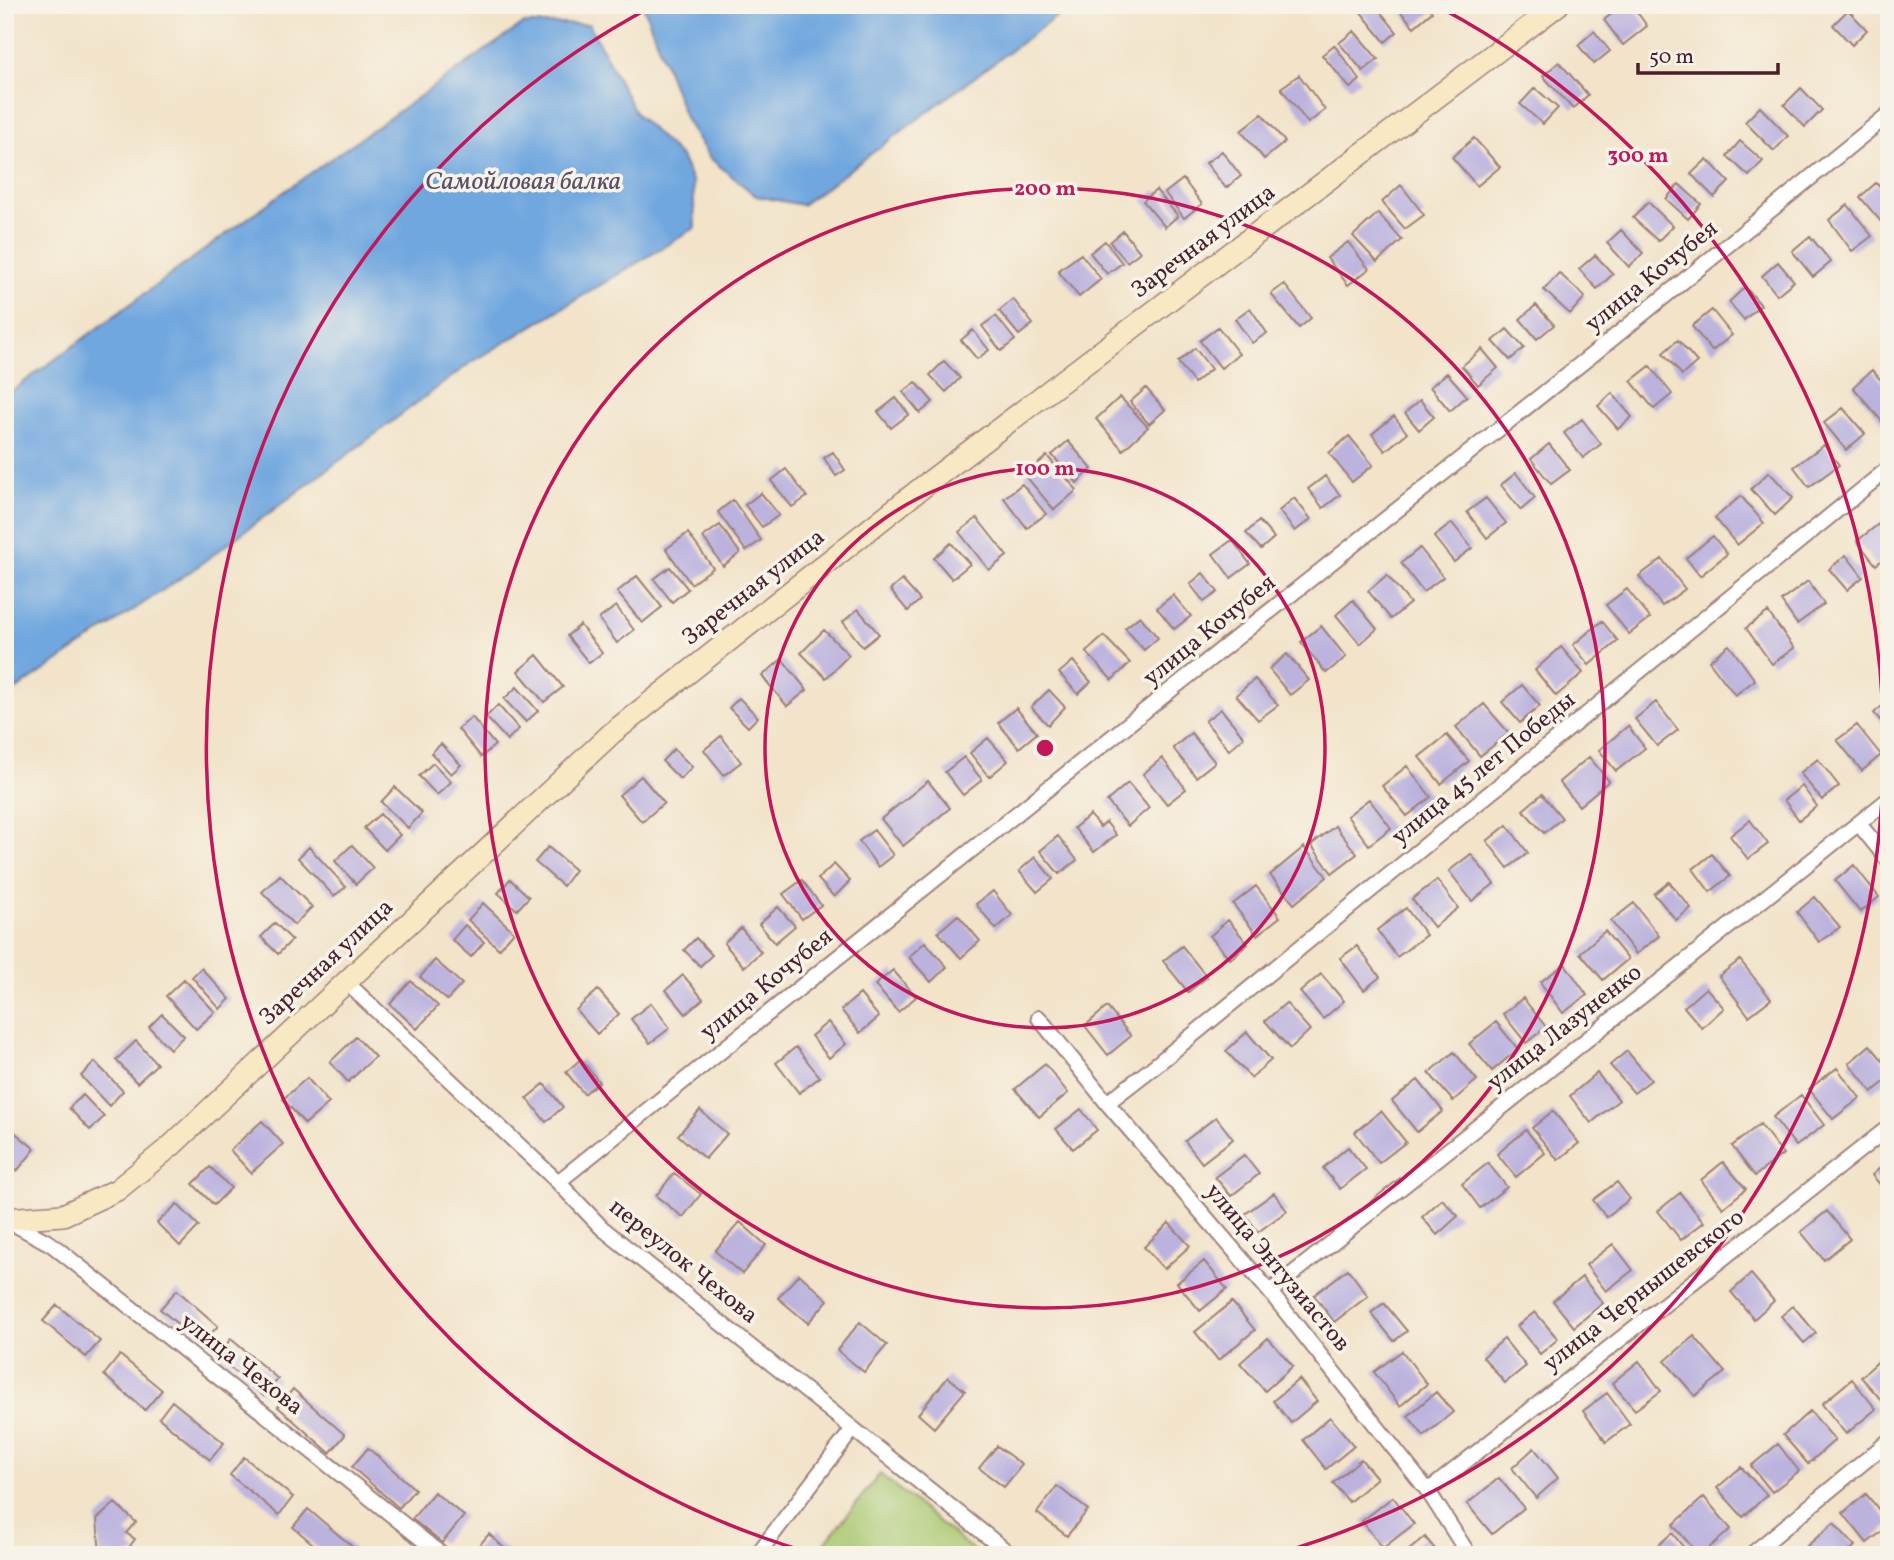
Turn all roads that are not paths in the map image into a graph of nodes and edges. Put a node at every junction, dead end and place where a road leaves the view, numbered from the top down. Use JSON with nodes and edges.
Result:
{"nodes":[{"id":1,"x":1558,"y":5,"type":"edge"},
{"id":2,"x":1889,"y":114,"type":"edge"},
{"id":3,"x":1889,"y":468,"type":"edge"},
{"id":4,"x":1889,"y":799,"type":"edge"},
{"id":5,"x":1859,"y":824,"type":"junction"},
{"id":6,"x":1889,"y":860,"type":"edge"},
{"id":7,"x":345,"y":981,"type":"junction"},
{"id":8,"x":1039,"y":1018,"type":"dead end"},
{"id":9,"x":1107,"y":1103,"type":"junction"},
{"id":10,"x":1889,"y":1127,"type":"edge"},
{"id":11,"x":558,"y":1182,"type":"junction"},
{"id":12,"x":6,"y":1219,"type":"edge"},
{"id":13,"x":1270,"y":1292,"type":"junction"},
{"id":14,"x":853,"y":1429,"type":"junction"},
{"id":15,"x":1889,"y":1441,"type":"edge"},
{"id":16,"x":1428,"y":1491,"type":"junction"},
{"id":17,"x":442,"y":1555,"type":"edge"},
{"id":18,"x":757,"y":1555,"type":"edge"},
{"id":19,"x":1010,"y":1555,"type":"edge"},
{"id":20,"x":1469,"y":1555,"type":"edge"},
{"id":21,"x":1751,"y":1555,"type":"edge"}],
"edges":[{"from":1,"to":7,"type":"main road","name":"Заречная улица"},
{"from":2,"to":11,"type":"street","name":"улица Кочубея"},
{"from":3,"to":9,"type":"street","name":"улица 45 лет Победы"},
{"from":4,"to":5,"type":"street","name":"улица Лазуненко"},
{"from":5,"to":6,"type":"street"},
{"from":5,"to":13,"type":"street","name":"улица Лазуненко"},
{"from":7,"to":11,"type":"street","name":"переулок Чехова"},
{"from":7,"to":12,"type":"main road","name":"Заречная улица"},
{"from":8,"to":9,"type":"street","name":"улица Энтузиастов"},
{"from":9,"to":13,"type":"street","name":"улица Энтузиастов"},
{"from":10,"to":16,"type":"street","name":"улица Чернышевского"},
{"from":11,"to":14,"type":"street","name":"переулок Чехова"},
{"from":12,"to":17,"type":"street","name":"улица Чехова"},
{"from":13,"to":16,"type":"street","name":"улица Энтузиастов"},
{"from":14,"to":18,"type":"street"},
{"from":14,"to":19,"type":"street","name":"переулок Чехова"},
{"from":15,"to":21,"type":"street"},
{"from":16,"to":20,"type":"street","name":"улица Энтузиастов"}]}
